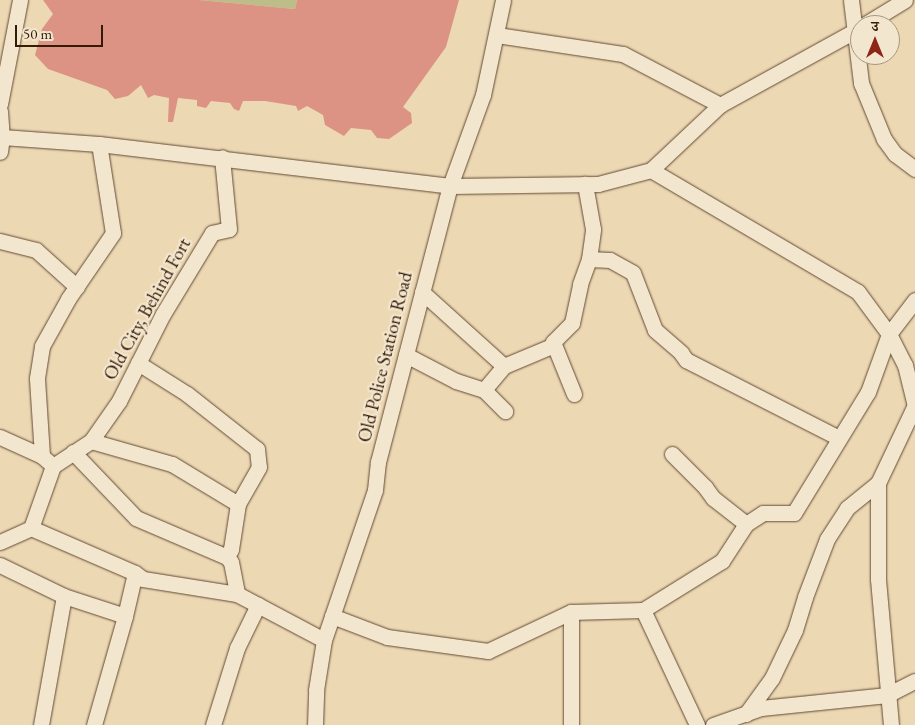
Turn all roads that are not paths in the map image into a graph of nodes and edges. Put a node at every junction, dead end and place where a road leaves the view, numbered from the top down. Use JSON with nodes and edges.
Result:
{"nodes":[{"id":1,"x":20,"y":0,"type":"edge"},
{"id":2,"x":503,"y":0,"type":"edge"},
{"id":3,"x":851,"y":0,"type":"edge"},
{"id":4,"x":905,"y":0,"type":"edge"},
{"id":5,"x":856,"y":15,"type":"edge"},
{"id":6,"x":881,"y":15,"type":"edge"},
{"id":7,"x":850,"y":34,"type":"edge"},
{"id":8,"x":497,"y":35,"type":"junction"},
{"id":9,"x":861,"y":65,"type":"edge"},
{"id":10,"x":0,"y":104,"type":"edge"},
{"id":11,"x":720,"y":105,"type":"junction"},
{"id":12,"x":0,"y":111,"type":"edge"},
{"id":13,"x":99,"y":144,"type":"junction"},
{"id":14,"x":1,"y":145,"type":"edge"},
{"id":15,"x":222,"y":157,"type":"junction"},
{"id":16,"x":915,"y":169,"type":"edge"},
{"id":17,"x":652,"y":170,"type":"junction"},
{"id":18,"x":585,"y":184,"type":"junction"},
{"id":19,"x":450,"y":186,"type":"junction"},
{"id":20,"x":0,"y":241,"type":"edge"},
{"id":21,"x":589,"y":259,"type":"junction"},
{"id":22,"x":77,"y":287,"type":"junction"},
{"id":23,"x":422,"y":292,"type":"junction"},
{"id":24,"x":915,"y":300,"type":"edge"},
{"id":25,"x":888,"y":334,"type":"junction"},
{"id":26,"x":554,"y":345,"type":"junction"},
{"id":27,"x":406,"y":355,"type":"junction"},
{"id":28,"x":138,"y":363,"type":"junction"},
{"id":29,"x":504,"y":366,"type":"junction"},
{"id":30,"x":910,"y":368,"type":"edge"},
{"id":31,"x":484,"y":390,"type":"junction"},
{"id":32,"x":574,"y":394,"type":"dead end"},
{"id":33,"x":915,"y":405,"type":"edge"},
{"id":34,"x":506,"y":411,"type":"dead end"},
{"id":35,"x":0,"y":436,"type":"edge"},
{"id":36,"x":840,"y":438,"type":"junction"},
{"id":37,"x":90,"y":441,"type":"junction"},
{"id":38,"x":73,"y":452,"type":"junction"},
{"id":39,"x":672,"y":454,"type":"dead end"},
{"id":40,"x":48,"y":461,"type":"junction"},
{"id":41,"x":878,"y":483,"type":"junction"},
{"id":42,"x":238,"y":504,"type":"junction"},
{"id":43,"x":746,"y":524,"type":"junction"},
{"id":44,"x":31,"y":528,"type":"junction"},
{"id":45,"x":0,"y":542,"type":"edge"},
{"id":46,"x":227,"y":557,"type":"junction"},
{"id":47,"x":0,"y":565,"type":"edge"},
{"id":48,"x":135,"y":573,"type":"junction"},
{"id":49,"x":237,"y":594,"type":"junction"},
{"id":50,"x":64,"y":596,"type":"junction"},
{"id":51,"x":258,"y":605,"type":"junction"},
{"id":52,"x":643,"y":610,"type":"junction"},
{"id":53,"x":571,"y":612,"type":"junction"},
{"id":54,"x":125,"y":616,"type":"junction"},
{"id":55,"x":332,"y":616,"type":"junction"},
{"id":56,"x":324,"y":640,"type":"junction"},
{"id":57,"x":915,"y":681,"type":"edge"},
{"id":58,"x":887,"y":695,"type":"junction"},
{"id":59,"x":746,"y":714,"type":"junction"},
{"id":60,"x":42,"y":725,"type":"edge"},
{"id":61,"x":94,"y":725,"type":"edge"},
{"id":62,"x":213,"y":725,"type":"edge"},
{"id":63,"x":315,"y":725,"type":"edge"},
{"id":64,"x":571,"y":725,"type":"edge"},
{"id":65,"x":697,"y":725,"type":"edge"},
{"id":66,"x":713,"y":725,"type":"edge"},
{"id":67,"x":891,"y":725,"type":"edge"}],
"edges":[{"from":1,"to":10,"type":"street"},
{"from":2,"to":8,"type":"street","name":"Old Police Station Road"},
{"from":3,"to":5,"type":"street"},
{"from":4,"to":6,"type":"street"},
{"from":7,"to":11,"type":"street"},
{"from":8,"to":11,"type":"street"},
{"from":8,"to":19,"type":"street","name":"Old Police Station Road"},
{"from":9,"to":16,"type":"street"},
{"from":11,"to":17,"type":"street"},
{"from":12,"to":14,"type":"street"},
{"from":13,"to":14,"type":"street"},
{"from":13,"to":15,"type":"street"},
{"from":13,"to":22,"type":"street"},
{"from":15,"to":19,"type":"street"},
{"from":15,"to":28,"type":"street","name":"Old City, Behind Fort"},
{"from":17,"to":18,"type":"street"},
{"from":17,"to":25,"type":"street"},
{"from":18,"to":19,"type":"street"},
{"from":18,"to":21,"type":"street"},
{"from":19,"to":23,"type":"street","name":"Old Police Station Road"},
{"from":20,"to":22,"type":"street"},
{"from":21,"to":26,"type":"street"},
{"from":21,"to":36,"type":"street"},
{"from":22,"to":40,"type":"street"},
{"from":23,"to":27,"type":"street","name":"Old Police Station Road"},
{"from":23,"to":29,"type":"street"},
{"from":24,"to":25,"type":"street"},
{"from":25,"to":30,"type":"street"},
{"from":25,"to":36,"type":"street"},
{"from":26,"to":29,"type":"street"},
{"from":26,"to":32,"type":"street"},
{"from":27,"to":31,"type":"street"},
{"from":27,"to":55,"type":"street","name":"Old Police Station Road"},
{"from":28,"to":37,"type":"street","name":"Old City, Behind Fort"},
{"from":28,"to":42,"type":"street"},
{"from":29,"to":31,"type":"street"},
{"from":30,"to":33,"type":"street"},
{"from":31,"to":34,"type":"street"},
{"from":33,"to":41,"type":"street"},
{"from":35,"to":40,"type":"street"},
{"from":36,"to":43,"type":"street"},
{"from":37,"to":38,"type":"street","name":"Old City, Behind Fort"},
{"from":37,"to":42,"type":"street"},
{"from":38,"to":40,"type":"street","name":"Old City, Behind Fort"},
{"from":38,"to":46,"type":"street"},
{"from":39,"to":43,"type":"street"},
{"from":40,"to":44,"type":"street"},
{"from":41,"to":58,"type":"street"},
{"from":41,"to":59,"type":"street"},
{"from":42,"to":46,"type":"street"},
{"from":43,"to":52,"type":"street"},
{"from":44,"to":45,"type":"street"},
{"from":44,"to":48,"type":"street"},
{"from":46,"to":49,"type":"street"},
{"from":47,"to":50,"type":"street"},
{"from":48,"to":49,"type":"street"},
{"from":48,"to":54,"type":"street"},
{"from":49,"to":51,"type":"street"},
{"from":50,"to":54,"type":"street"},
{"from":50,"to":60,"type":"street"},
{"from":51,"to":56,"type":"street"},
{"from":51,"to":62,"type":"street"},
{"from":52,"to":53,"type":"street"},
{"from":52,"to":65,"type":"street"},
{"from":53,"to":55,"type":"street"},
{"from":53,"to":64,"type":"street"},
{"from":54,"to":61,"type":"street"},
{"from":55,"to":56,"type":"street","name":"Old Police Station Road"},
{"from":56,"to":63,"type":"street","name":"Old Police Station Road"},
{"from":57,"to":58,"type":"street"},
{"from":58,"to":59,"type":"street"},
{"from":58,"to":67,"type":"street"},
{"from":59,"to":66,"type":"street"}]}
